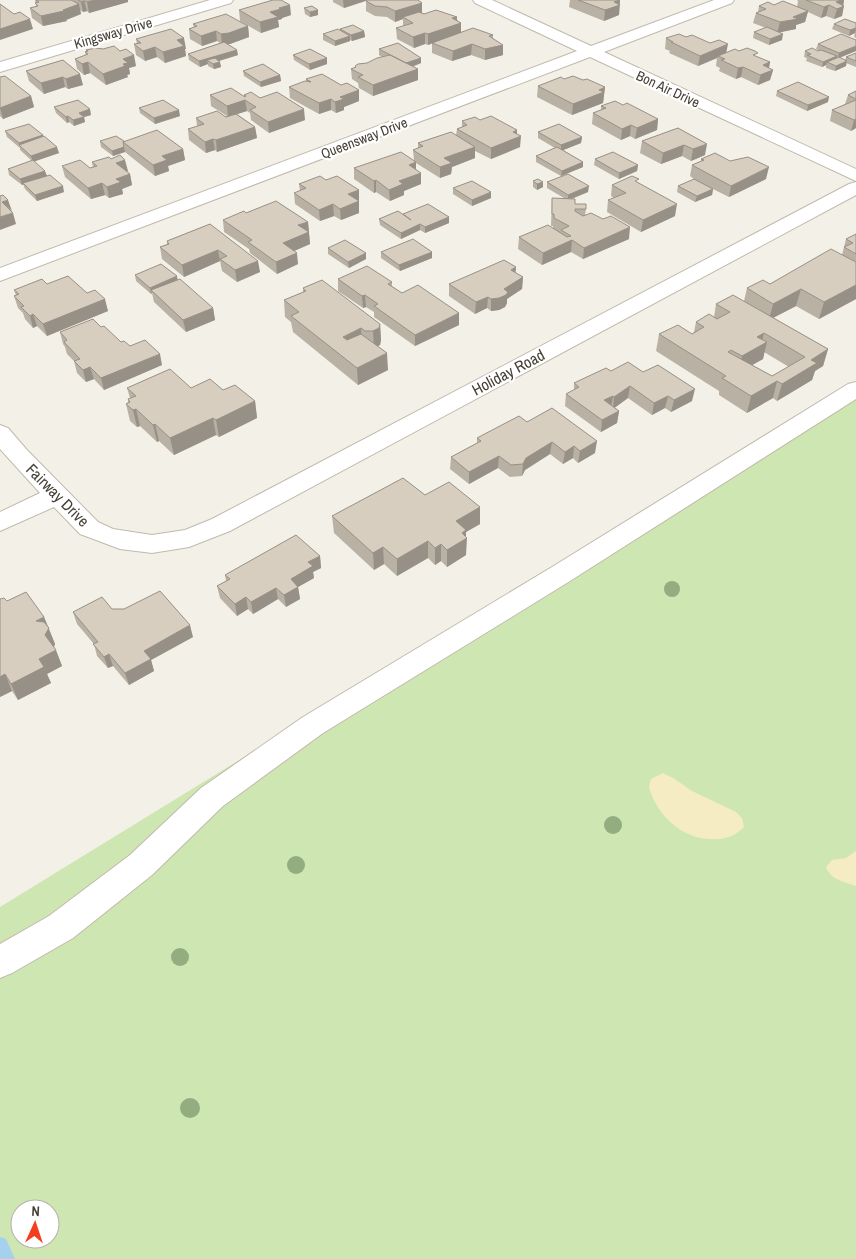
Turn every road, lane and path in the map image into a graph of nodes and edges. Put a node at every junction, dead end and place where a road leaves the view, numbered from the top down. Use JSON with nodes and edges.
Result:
{"nodes":[{"id":1,"x":226,"y":0,"type":"edge"},
{"id":2,"x":480,"y":0,"type":"edge"},
{"id":3,"x":727,"y":0,"type":"edge"},
{"id":4,"x":589,"y":52,"type":"junction"},
{"id":5,"x":0,"y":66,"type":"edge"},
{"id":6,"x":856,"y":176,"type":"edge"},
{"id":7,"x":856,"y":188,"type":"edge"},
{"id":8,"x":0,"y":275,"type":"edge"},
{"id":9,"x":856,"y":390,"type":"edge"},
{"id":10,"x":0,"y":433,"type":"edge"},
{"id":11,"x":10,"y":460,"type":"edge"},
{"id":12,"x":57,"y":495,"type":"junction"},
{"id":13,"x":0,"y":522,"type":"edge"},
{"id":14,"x":155,"y":543,"type":"joint"},
{"id":15,"x":0,"y":962,"type":"edge"}],
"edges":[{"from":1,"to":5,"type":"street","name":"Kingsway Drive"},
{"from":2,"to":4,"type":"street","name":"Bon Air Drive"},
{"from":3,"to":4,"type":"street","name":"Queensway Drive"},
{"from":4,"to":6,"type":"street","name":"Bon Air Drive"},
{"from":4,"to":8,"type":"street","name":"Queensway Drive"},
{"from":7,"to":14,"type":"street","name":"Holiday Road"},
{"from":9,"to":15,"type":"street"},
{"from":10,"to":11,"type":"street","name":"Fairway Drive"},
{"from":11,"to":12,"type":"street","name":"Fairway Drive"},
{"from":12,"to":13,"type":"street"},
{"from":12,"to":14,"type":"street","name":"Fairway Drive"}]}
